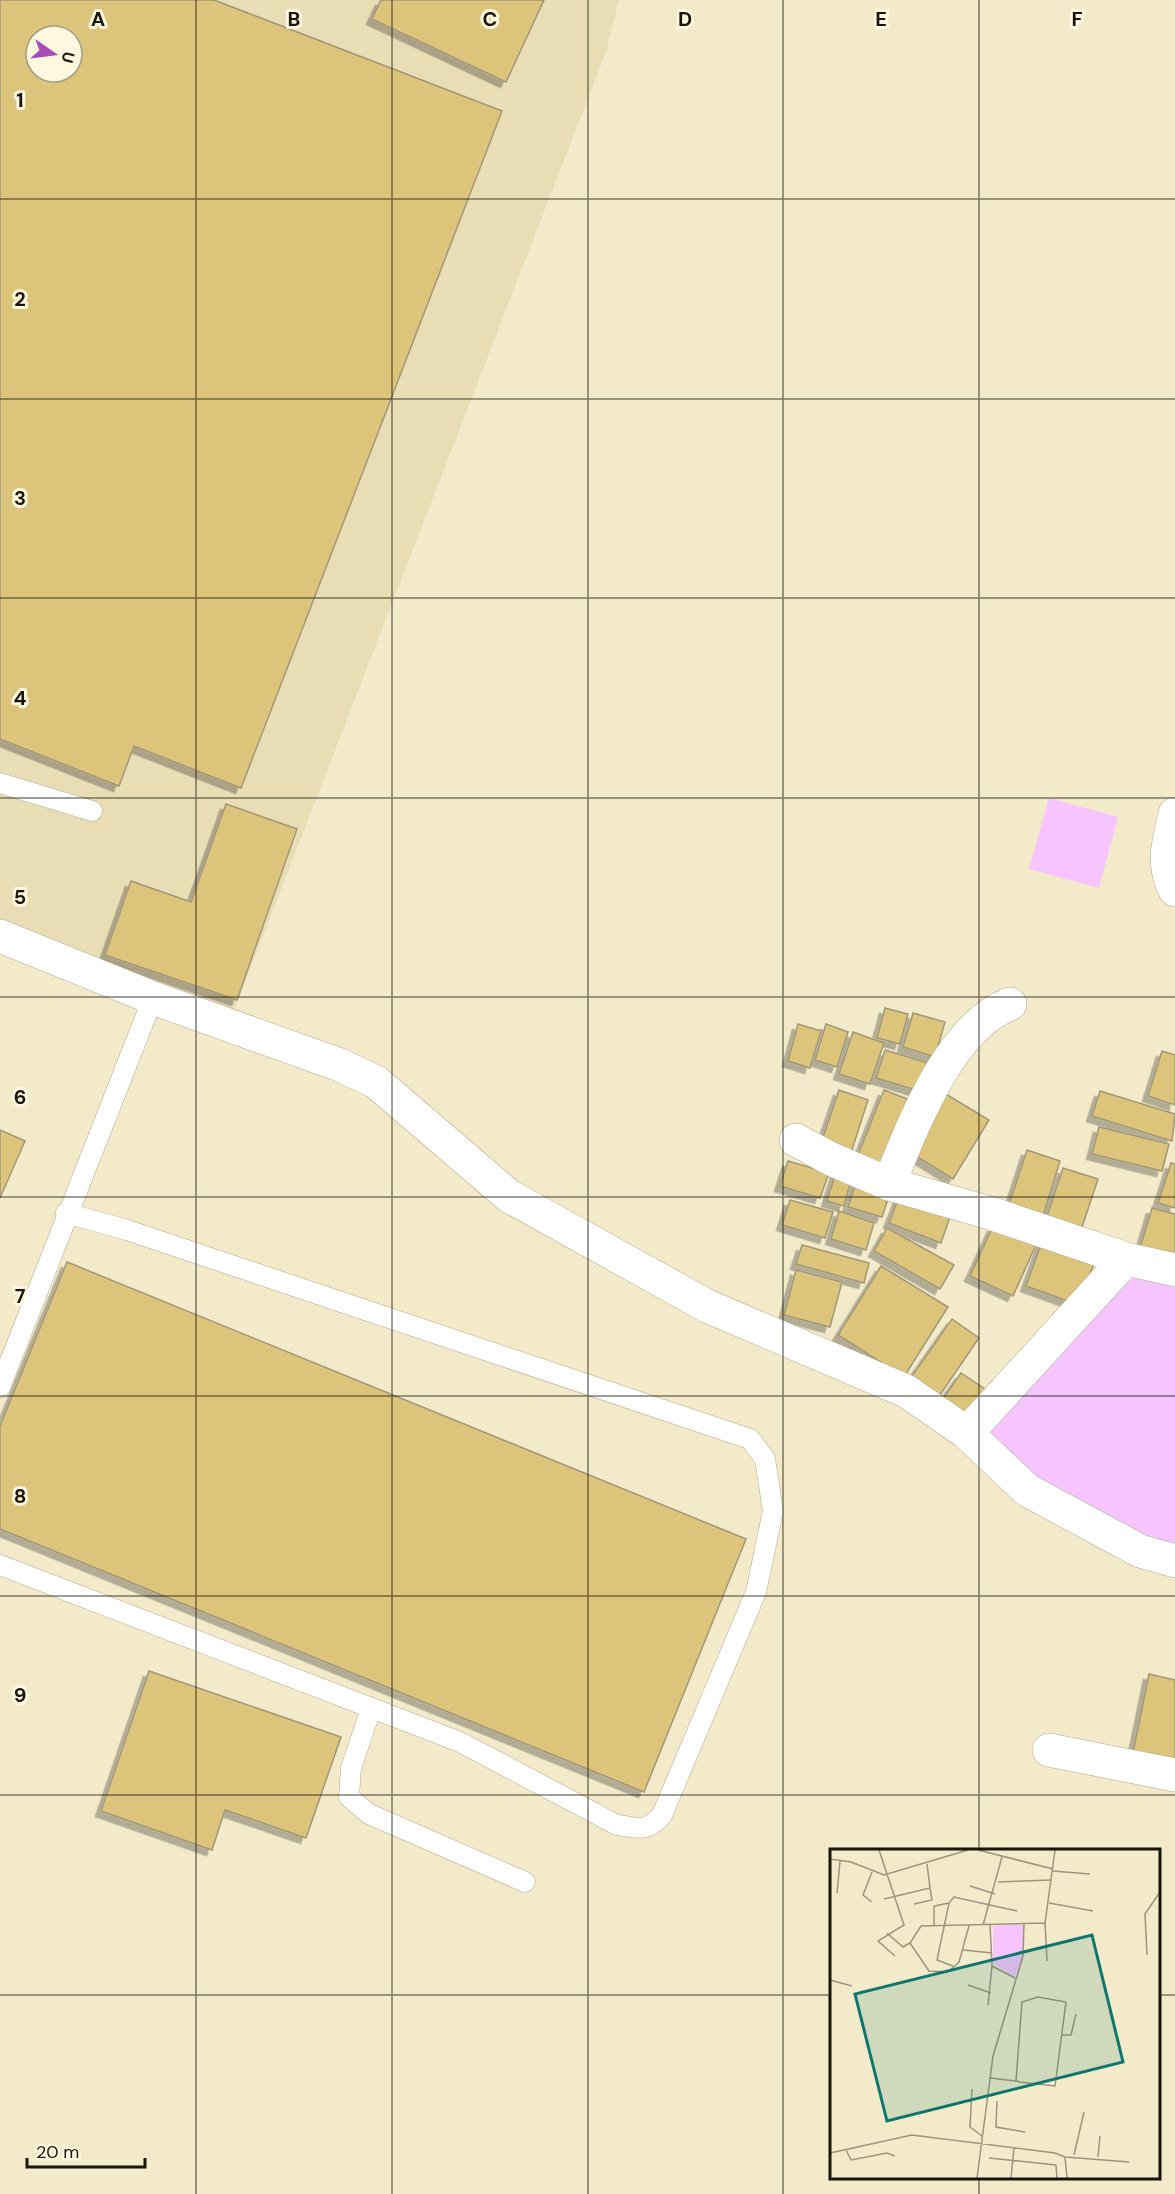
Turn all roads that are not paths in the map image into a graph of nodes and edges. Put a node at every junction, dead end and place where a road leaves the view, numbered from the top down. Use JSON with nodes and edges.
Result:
{"nodes":[{"id":1,"x":0,"y":783,"type":"edge"},
{"id":2,"x":92,"y":811,"type":"dead end"},
{"id":3,"x":1175,"y":814,"type":"edge"},
{"id":4,"x":1175,"y":890,"type":"edge"},
{"id":5,"x":0,"y":936,"type":"edge"},
{"id":6,"x":153,"y":998,"type":"junction"},
{"id":7,"x":1010,"y":1004,"type":"dead end"},
{"id":8,"x":796,"y":1140,"type":"dead end"},
{"id":9,"x":889,"y":1184,"type":"junction"},
{"id":10,"x":66,"y":1213,"type":"junction"},
{"id":11,"x":1126,"y":1259,"type":"junction"},
{"id":12,"x":1175,"y":1270,"type":"edge"},
{"id":13,"x":0,"y":1387,"type":"edge"},
{"id":14,"x":967,"y":1433,"type":"junction"},
{"id":15,"x":1175,"y":1561,"type":"edge"},
{"id":16,"x":0,"y":1565,"type":"edge"},
{"id":17,"x":371,"y":1709,"type":"junction"},
{"id":18,"x":1049,"y":1750,"type":"dead end"},
{"id":19,"x":1175,"y":1775,"type":"edge"},
{"id":20,"x":525,"y":1882,"type":"dead end"}],
"edges":[{"from":1,"to":2,"type":"lane"},
{"from":3,"to":4,"type":"street"},
{"from":5,"to":6,"type":"street"},
{"from":6,"to":10,"type":"lane"},
{"from":6,"to":14,"type":"street"},
{"from":7,"to":9,"type":"street"},
{"from":8,"to":9,"type":"street"},
{"from":9,"to":11,"type":"street"},
{"from":10,"to":13,"type":"lane"},
{"from":10,"to":17,"type":"lane"},
{"from":11,"to":12,"type":"street"},
{"from":11,"to":14,"type":"street"},
{"from":14,"to":15,"type":"street"},
{"from":16,"to":17,"type":"lane"},
{"from":17,"to":20,"type":"lane"},
{"from":18,"to":19,"type":"street"}]}
